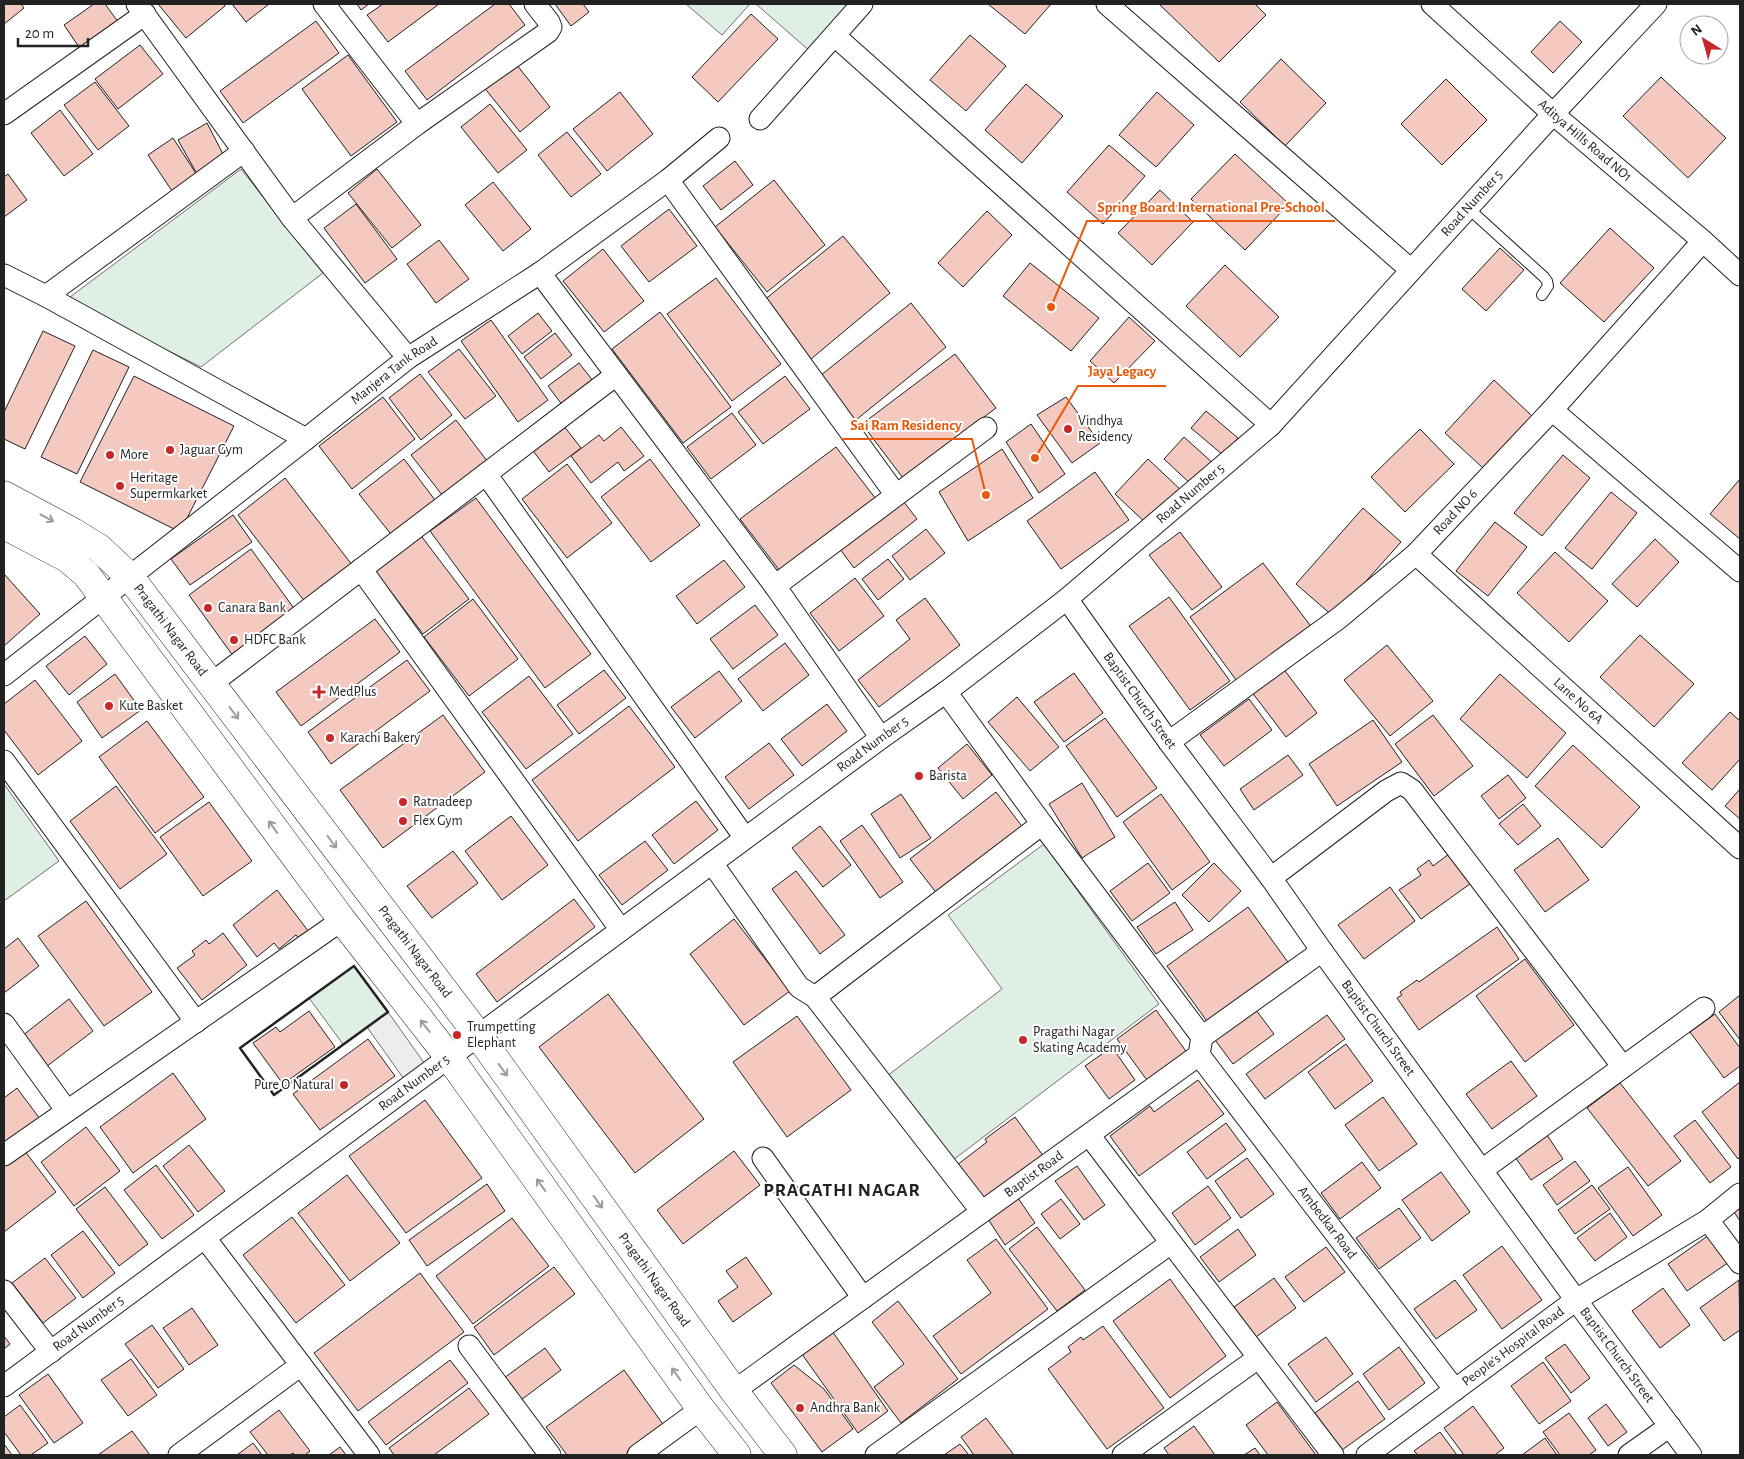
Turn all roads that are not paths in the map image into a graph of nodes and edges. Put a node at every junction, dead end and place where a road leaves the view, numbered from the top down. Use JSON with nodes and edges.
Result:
{"nodes":[{"id":1,"x":324,"y":4,"type":"edge"},
{"id":2,"x":535,"y":4,"type":"edge"},
{"id":3,"x":1107,"y":4,"type":"edge"},
{"id":4,"x":1656,"y":4,"type":"edge"},
{"id":5,"x":1435,"y":5,"type":"edge"},
{"id":6,"x":850,"y":8,"type":"edge"},
{"id":7,"x":141,"y":9,"type":"edge"},
{"id":8,"x":835,"y":36,"type":"junction"},
{"id":9,"x":4,"y":114,"type":"edge"},
{"id":10,"x":1554,"y":114,"type":"junction"},
{"id":11,"x":760,"y":118,"type":"dead end"},
{"id":12,"x":417,"y":124,"type":"junction"},
{"id":13,"x":720,"y":138,"type":"dead end"},
{"id":14,"x":244,"y":151,"type":"junction"},
{"id":15,"x":668,"y":180,"type":"junction"},
{"id":16,"x":1468,"y":208,"type":"junction"},
{"id":17,"x":292,"y":218,"type":"junction"},
{"id":18,"x":1703,"y":242,"type":"junction"},
{"id":19,"x":1411,"y":270,"type":"junction"},
{"id":20,"x":540,"y":273,"type":"junction"},
{"id":21,"x":4,"y":275,"type":"edge"},
{"id":22,"x":1740,"y":275,"type":"edge"},
{"id":23,"x":1542,"y":295,"type":"dead end"},
{"id":24,"x":46,"y":296,"type":"junction"},
{"id":25,"x":408,"y":358,"type":"junction"},
{"id":26,"x":616,"y":375,"type":"junction"},
{"id":27,"x":1552,"y":410,"type":"junction"},
{"id":28,"x":1271,"y":425,"type":"junction"},
{"id":29,"x":986,"y":428,"type":"dead end"},
{"id":30,"x":306,"y":439,"type":"junction"},
{"id":31,"x":486,"y":474,"type":"junction"},
{"id":32,"x":4,"y":495,"type":"edge"},
{"id":33,"x":896,"y":495,"type":"junction"},
{"id":34,"x":4,"y":525,"type":"edge"},
{"id":35,"x":1416,"y":554,"type":"junction"},
{"id":36,"x":362,"y":569,"type":"junction"},
{"id":37,"x":1740,"y":571,"type":"edge"},
{"id":38,"x":130,"y":577,"type":"junction"},
{"id":39,"x":775,"y":586,"type":"junction"},
{"id":40,"x":103,"y":597,"type":"junction"},
{"id":41,"x":1066,"y":599,"type":"junction"},
{"id":42,"x":4,"y":675,"type":"edge"},
{"id":43,"x":212,"y":683,"type":"junction"},
{"id":44,"x":946,"y":692,"type":"junction"},
{"id":45,"x":881,"y":738,"type":"junction"},
{"id":46,"x":1170,"y":742,"type":"junction"},
{"id":47,"x":4,"y":761,"type":"edge"},
{"id":48,"x":1042,"y":824,"type":"junction"},
{"id":49,"x":745,"y":838,"type":"junction"},
{"id":50,"x":1740,"y":848,"type":"edge"},
{"id":51,"x":712,"y":862,"type":"junction"},
{"id":52,"x":1271,"y":878,"type":"junction"},
{"id":53,"x":342,"y":920,"type":"junction"},
{"id":54,"x":621,"y":930,"type":"junction"},
{"id":55,"x":1322,"y":951,"type":"junction"},
{"id":56,"x":816,"y":997,"type":"junction"},
{"id":57,"x":1704,"y":1008,"type":"dead end"},
{"id":58,"x":196,"y":1022,"type":"junction"},
{"id":59,"x":4,"y":1024,"type":"edge"},
{"id":60,"x":478,"y":1035,"type":"junction"},
{"id":61,"x":1201,"y":1046,"type":"junction"},
{"id":62,"x":449,"y":1057,"type":"junction"},
{"id":63,"x":1623,"y":1068,"type":"junction"},
{"id":64,"x":67,"y":1111,"type":"junction"},
{"id":65,"x":1089,"y":1135,"type":"junction"},
{"id":66,"x":4,"y":1156,"type":"edge"},
{"id":67,"x":763,"y":1158,"type":"dead end"},
{"id":68,"x":1482,"y":1170,"type":"junction"},
{"id":69,"x":1740,"y":1194,"type":"edge"},
{"id":70,"x":982,"y":1212,"type":"junction"},
{"id":71,"x":1708,"y":1220,"type":"junction"},
{"id":72,"x":205,"y":1238,"type":"junction"},
{"id":73,"x":1171,"y":1244,"type":"junction"},
{"id":74,"x":1740,"y":1262,"type":"edge"},
{"id":75,"x":4,"y":1291,"type":"edge"},
{"id":76,"x":863,"y":1298,"type":"junction"},
{"id":77,"x":1576,"y":1300,"type":"junction"},
{"id":78,"x":469,"y":1346,"type":"dead end"},
{"id":79,"x":51,"y":1352,"type":"junction"},
{"id":80,"x":1258,"y":1358,"type":"junction"},
{"id":81,"x":301,"y":1365,"type":"junction"},
{"id":82,"x":4,"y":1386,"type":"edge"},
{"id":83,"x":1455,"y":1390,"type":"junction"},
{"id":84,"x":734,"y":1391,"type":"junction"},
{"id":85,"x":701,"y":1409,"type":"junction"},
{"id":86,"x":1670,"y":1426,"type":"junction"},
{"id":87,"x":189,"y":1452,"type":"edge"},
{"id":88,"x":369,"y":1455,"type":"edge"},
{"id":89,"x":550,"y":1455,"type":"edge"},
{"id":90,"x":638,"y":1455,"type":"edge"},
{"id":91,"x":737,"y":1455,"type":"edge"},
{"id":92,"x":783,"y":1455,"type":"edge"},
{"id":93,"x":876,"y":1455,"type":"edge"},
{"id":94,"x":1123,"y":1455,"type":"edge"},
{"id":95,"x":1332,"y":1455,"type":"edge"},
{"id":96,"x":1367,"y":1455,"type":"edge"},
{"id":97,"x":1629,"y":1455,"type":"edge"},
{"id":98,"x":1691,"y":1455,"type":"edge"}],
"edges":[{"from":1,"to":12,"type":"street"},
{"from":2,"to":12,"type":"street"},
{"from":3,"to":19,"type":"street"},
{"from":4,"to":10,"type":"street","name":"Road Number 5"},
{"from":5,"to":10,"type":"street","name":"Aditya Hills Road NO1"},
{"from":6,"to":8,"type":"street"},
{"from":7,"to":9,"type":"street"},
{"from":7,"to":14,"type":"street"},
{"from":8,"to":11,"type":"street"},
{"from":8,"to":28,"type":"street"},
{"from":10,"to":16,"type":"street","name":"Road Number 5"},
{"from":10,"to":18,"type":"street","name":"Aditya Hills Road NO1"},
{"from":12,"to":17,"type":"street"},
{"from":13,"to":15,"type":"street","name":"Manjera Tank Road"},
{"from":14,"to":17,"type":"street"},
{"from":14,"to":24,"type":"street"},
{"from":15,"to":20,"type":"street","name":"Manjera Tank Road"},
{"from":15,"to":33,"type":"street"},
{"from":16,"to":19,"type":"street","name":"Road Number 5"},
{"from":16,"to":23,"type":"lane"},
{"from":17,"to":25,"type":"street"},
{"from":18,"to":22,"type":"street","name":"Aditya Hills Road NO1"},
{"from":18,"to":27,"type":"street","name":"Road NO 6"},
{"from":19,"to":28,"type":"street","name":"Road Number 5"},
{"from":20,"to":25,"type":"street","name":"Manjera Tank Road"},
{"from":20,"to":26,"type":"street"},
{"from":21,"to":24,"type":"street"},
{"from":24,"to":30,"type":"street"},
{"from":25,"to":30,"type":"street","name":"Manjera Tank Road"},
{"from":26,"to":31,"type":"street"},
{"from":26,"to":39,"type":"street"},
{"from":27,"to":35,"type":"street","name":"Road NO 6"},
{"from":27,"to":37,"type":"street"},
{"from":28,"to":41,"type":"street","name":"Road Number 5"},
{"from":29,"to":33,"type":"street"},
{"from":30,"to":38,"type":"street","name":"Manjera Tank Road"},
{"from":31,"to":36,"type":"street"},
{"from":31,"to":49,"type":"street"},
{"from":32,"to":38,"type":"main road","name":"Pragathi Nagar Road","one_way":true},
{"from":33,"to":39,"type":"street"},
{"from":34,"to":40,"type":"main road"},
{"from":35,"to":46,"type":"street","name":"Road NO 6"},
{"from":35,"to":50,"type":"street","name":"Lane No 6A"},
{"from":36,"to":43,"type":"street"},
{"from":36,"to":54,"type":"street"},
{"from":38,"to":40,"type":"street","name":"Manjera Tank Road"},
{"from":38,"to":43,"type":"main road","name":"Pragathi Nagar Road"},
{"from":39,"to":45,"type":"street"},
{"from":40,"to":42,"type":"street","name":"Manjera Tank Road"},
{"from":53,"to":40,"type":"main road","one_way":true},
{"from":41,"to":44,"type":"street","name":"Road Number 5"},
{"from":41,"to":46,"type":"street","name":"Baptist Church Street"},
{"from":43,"to":60,"type":"main road","name":"Pragathi Nagar Road","one_way":true},
{"from":44,"to":45,"type":"street","name":"Road Number 5"},
{"from":44,"to":48,"type":"street","name":"Ambedkar Road"},
{"from":45,"to":49,"type":"street","name":"Road Number 5"},
{"from":46,"to":52,"type":"street","name":"Baptist Church Street"},
{"from":47,"to":58,"type":"street"},
{"from":48,"to":56,"type":"street"},
{"from":48,"to":61,"type":"street","name":"Ambedkar Road"},
{"from":49,"to":51,"type":"street","name":"Road Number 5"},
{"from":51,"to":54,"type":"street","name":"Road Number 5"},
{"from":51,"to":56,"type":"street"},
{"from":52,"to":55,"type":"street","name":"Baptist Church Street"},
{"from":52,"to":63,"type":"street"},
{"from":53,"to":58,"type":"street"},
{"from":62,"to":53,"type":"main road","one_way":true},
{"from":54,"to":60,"type":"street","name":"Road Number 5"},
{"from":55,"to":61,"type":"street","name":"Baptist Road"},
{"from":55,"to":68,"type":"street","name":"Baptist Church Street"},
{"from":56,"to":70,"type":"street"},
{"from":57,"to":63,"type":"street"},
{"from":58,"to":64,"type":"street"},
{"from":59,"to":64,"type":"street"},
{"from":60,"to":62,"type":"street","name":"Road Number 5"},
{"from":60,"to":84,"type":"main road","name":"Pragathi Nagar Road","one_way":true},
{"from":61,"to":65,"type":"street","name":"Baptist Road"},
{"from":61,"to":83,"type":"street","name":"Ambedkar Road"},
{"from":62,"to":72,"type":"street","name":"Road Number 5"},
{"from":85,"to":62,"type":"main road","one_way":true},
{"from":63,"to":68,"type":"street"},
{"from":64,"to":66,"type":"street"},
{"from":65,"to":70,"type":"street","name":"Baptist Road"},
{"from":65,"to":73,"type":"street"},
{"from":67,"to":76,"type":"street"},
{"from":68,"to":77,"type":"street","name":"Baptist Church Street"},
{"from":69,"to":71,"type":"street","name":"People's Hospital Road"},
{"from":70,"to":76,"type":"street","name":"Baptist Road"},
{"from":71,"to":74,"type":"street"},
{"from":71,"to":77,"type":"street","name":"People's Hospital Road"},
{"from":72,"to":79,"type":"street","name":"Road Number 5"},
{"from":72,"to":81,"type":"street"},
{"from":73,"to":80,"type":"street"},
{"from":73,"to":93,"type":"street"},
{"from":75,"to":79,"type":"street"},
{"from":76,"to":84,"type":"street","name":"Baptist Road"},
{"from":77,"to":83,"type":"street","name":"People's Hospital Road"},
{"from":77,"to":86,"type":"street","name":"Baptist Church Street"},
{"from":78,"to":89,"type":"street"},
{"from":79,"to":82,"type":"street","name":"Road Number 5"},
{"from":80,"to":94,"type":"street"},
{"from":80,"to":95,"type":"street"},
{"from":81,"to":87,"type":"street"},
{"from":81,"to":88,"type":"street"},
{"from":83,"to":96,"type":"street","name":"People's Hospital Road"},
{"from":84,"to":92,"type":"main road","name":"Pragathi Nagar Road"},
{"from":85,"to":90,"type":"street"},
{"from":85,"to":91,"type":"main road"},
{"from":86,"to":97,"type":"street"},
{"from":86,"to":98,"type":"street","name":"Baptist Church Street"}]}
